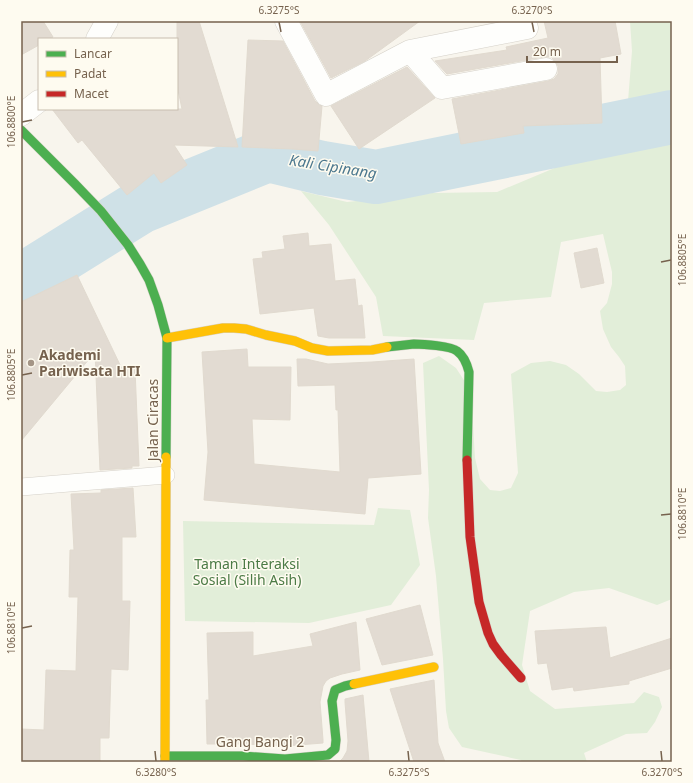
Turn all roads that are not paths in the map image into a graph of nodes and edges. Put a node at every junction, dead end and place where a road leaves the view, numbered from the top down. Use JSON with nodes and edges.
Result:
{"nodes":[{"id":1,"x":107,"y":21,"type":"edge"},
{"id":2,"x":286,"y":21,"type":"edge"},
{"id":3,"x":527,"y":28,"type":"dead end"},
{"id":4,"x":98,"y":38,"type":"edge"},
{"id":5,"x":410,"y":52,"type":"junction"},
{"id":6,"x":546,"y":70,"type":"dead end"},
{"id":7,"x":38,"y":102,"type":"edge"},
{"id":8,"x":21,"y":115,"type":"edge"},
{"id":9,"x":21,"y":130,"type":"edge"},
{"id":10,"x":167,"y":338,"type":"junction"},
{"id":11,"x":166,"y":475,"type":"junction"},
{"id":12,"x":21,"y":487,"type":"edge"},
{"id":13,"x":434,"y":667,"type":"dead end"},
{"id":14,"x":521,"y":678,"type":"dead end"},
{"id":15,"x":165,"y":759,"type":"edge"}],
"edges":[{"from":1,"to":4,"type":"street"},
{"from":2,"to":5,"type":"street"},
{"from":3,"to":5,"type":"street"},
{"from":5,"to":6,"type":"street"},
{"from":7,"to":8,"type":"street"},
{"from":9,"to":10,"type":"street","name":"Jalan Ciracas"},
{"from":10,"to":11,"type":"street","name":"Jalan Ciracas"},
{"from":10,"to":14,"type":"street"},
{"from":11,"to":12,"type":"lane"},
{"from":11,"to":15,"type":"street","name":"Jalan Ciracas"},
{"from":13,"to":15,"type":"street","name":"Gang Bangi 2"}]}
